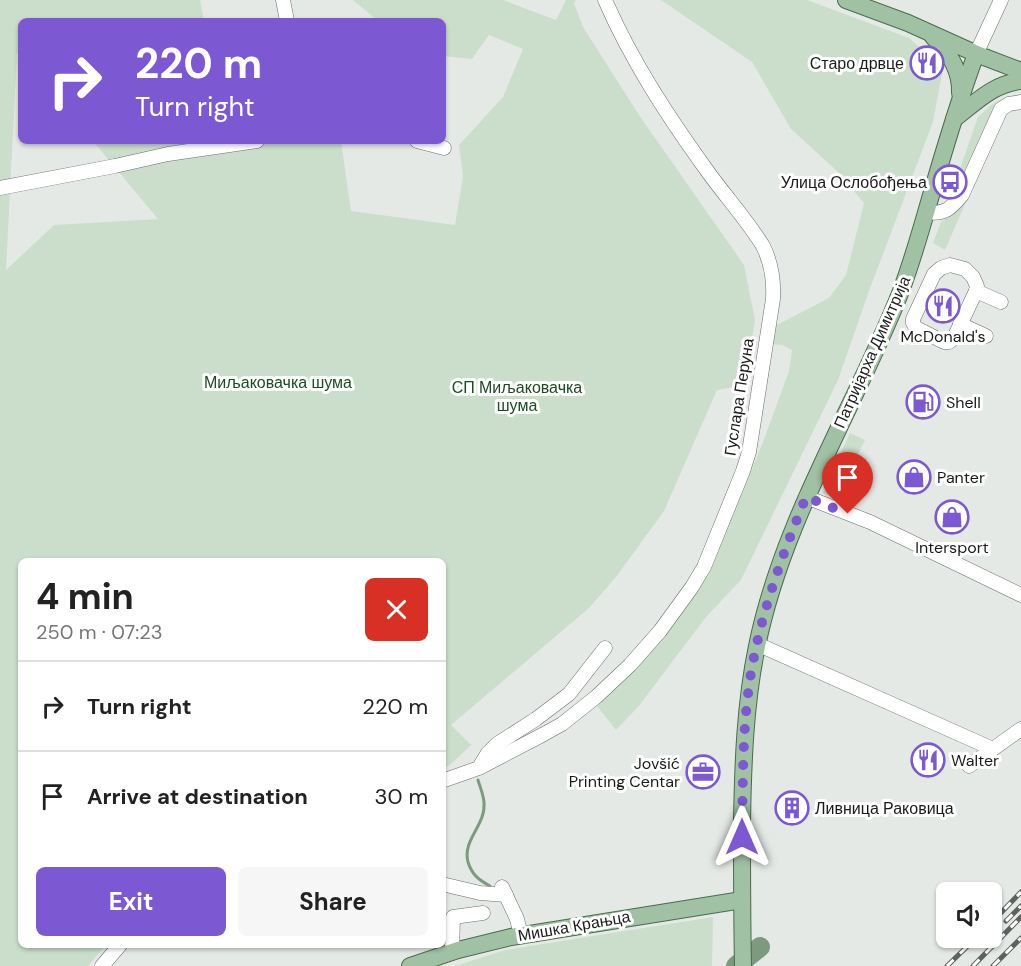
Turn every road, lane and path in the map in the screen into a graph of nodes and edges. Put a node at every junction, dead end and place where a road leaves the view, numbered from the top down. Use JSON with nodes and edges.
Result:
{"nodes":[{"id":1,"x":284,"y":0,"type":"edge"},
{"id":2,"x":605,"y":0,"type":"edge"},
{"id":3,"x":846,"y":0,"type":"edge"},
{"id":4,"x":1001,"y":0,"type":"edge"},
{"id":5,"x":287,"y":18,"type":"edge"},
{"id":6,"x":926,"y":30,"type":"junction"},
{"id":7,"x":976,"y":54,"type":"junction"},
{"id":8,"x":1021,"y":71,"type":"edge"},
{"id":9,"x":1021,"y":81,"type":"edge"},
{"id":10,"x":960,"y":99,"type":"junction"},
{"id":11,"x":1021,"y":102,"type":"edge"},
{"id":12,"x":954,"y":119,"type":"junction"},
{"id":13,"x":236,"y":144,"type":"edge"},
{"id":14,"x":429,"y":144,"type":"edge"},
{"id":15,"x":444,"y":148,"type":"dead end"},
{"id":16,"x":0,"y":188,"type":"edge"},
{"id":17,"x":926,"y":212,"type":"junction"},
{"id":18,"x":976,"y":291,"type":"junction"},
{"id":19,"x":1001,"y":302,"type":"dead end"},
{"id":20,"x":960,"y":324,"type":"junction"},
{"id":21,"x":986,"y":336,"type":"dead end"},
{"id":22,"x":806,"y":497,"type":"junction"},
{"id":23,"x":1021,"y":595,"type":"edge"},
{"id":24,"x":757,"y":644,"type":"junction"},
{"id":25,"x":605,"y":648,"type":"dead end"},
{"id":26,"x":1021,"y":729,"type":"edge"},
{"id":27,"x":993,"y":749,"type":"junction"},
{"id":28,"x":969,"y":766,"type":"dead end"},
{"id":29,"x":479,"y":768,"type":"junction"},
{"id":30,"x":446,"y":780,"type":"edge"},
{"id":31,"x":446,"y":885,"type":"edge"},
{"id":32,"x":742,"y":900,"type":"junction"},
{"id":33,"x":483,"y":913,"type":"dead end"},
{"id":34,"x":521,"y":935,"type":"junction"},
{"id":35,"x":117,"y":948,"type":"edge"},
{"id":36,"x":452,"y":952,"type":"junction"},
{"id":37,"x":102,"y":966,"type":"edge"},
{"id":38,"x":410,"y":966,"type":"edge"},
{"id":39,"x":438,"y":966,"type":"edge"},
{"id":40,"x":743,"y":966,"type":"edge"}],
"edges":[{"from":1,"to":5,"type":"street"},
{"from":2,"to":29,"type":"street","name":"Гуслара Перуна"},
{"from":3,"to":6,"type":"main road"},
{"from":4,"to":7,"type":"street"},
{"from":6,"to":7,"type":"main road"},
{"from":6,"to":10,"type":"main road"},
{"from":7,"to":8,"type":"main road"},
{"from":7,"to":10,"type":"main road","name":"Патријарха Димитрија"},
{"from":9,"to":12,"type":"main road"},
{"from":10,"to":12,"type":"main road","name":"Патријарха Димитрија"},
{"from":11,"to":17,"type":"street"},
{"from":12,"to":17,"type":"main road","name":"Патријарха Димитрија"},
{"from":13,"to":16,"type":"street"},
{"from":14,"to":15,"type":"street"},
{"from":17,"to":22,"type":"main road","name":"Патријарха Димитрија"},
{"from":18,"to":19,"type":"street"},
{"from":18,"to":20,"type":"street"},
{"from":18,"to":20,"type":"street"},
{"from":20,"to":21,"type":"street"},
{"from":22,"to":23,"type":"street"},
{"from":22,"to":24,"type":"main road","name":"Патријарха Димитрија"},
{"from":24,"to":27,"type":"street"},
{"from":24,"to":32,"type":"main road","name":"Патријарха Димитрија"},
{"from":25,"to":29,"type":"street"},
{"from":26,"to":27,"type":"street"},
{"from":27,"to":28,"type":"street"},
{"from":29,"to":30,"type":"street","name":"Гуслара Перуна"},
{"from":31,"to":34,"type":"street"},
{"from":32,"to":34,"type":"main road","name":"Мишка Крањца"},
{"from":32,"to":40,"type":"main road","name":"Патријарха Димитрија"},
{"from":33,"to":36,"type":"street"},
{"from":34,"to":36,"type":"main road","name":"Мишка Крањца"},
{"from":35,"to":37,"type":"street"},
{"from":36,"to":38,"type":"main road","name":"Мишка Крањца"},
{"from":36,"to":39,"type":"main road"}]}
